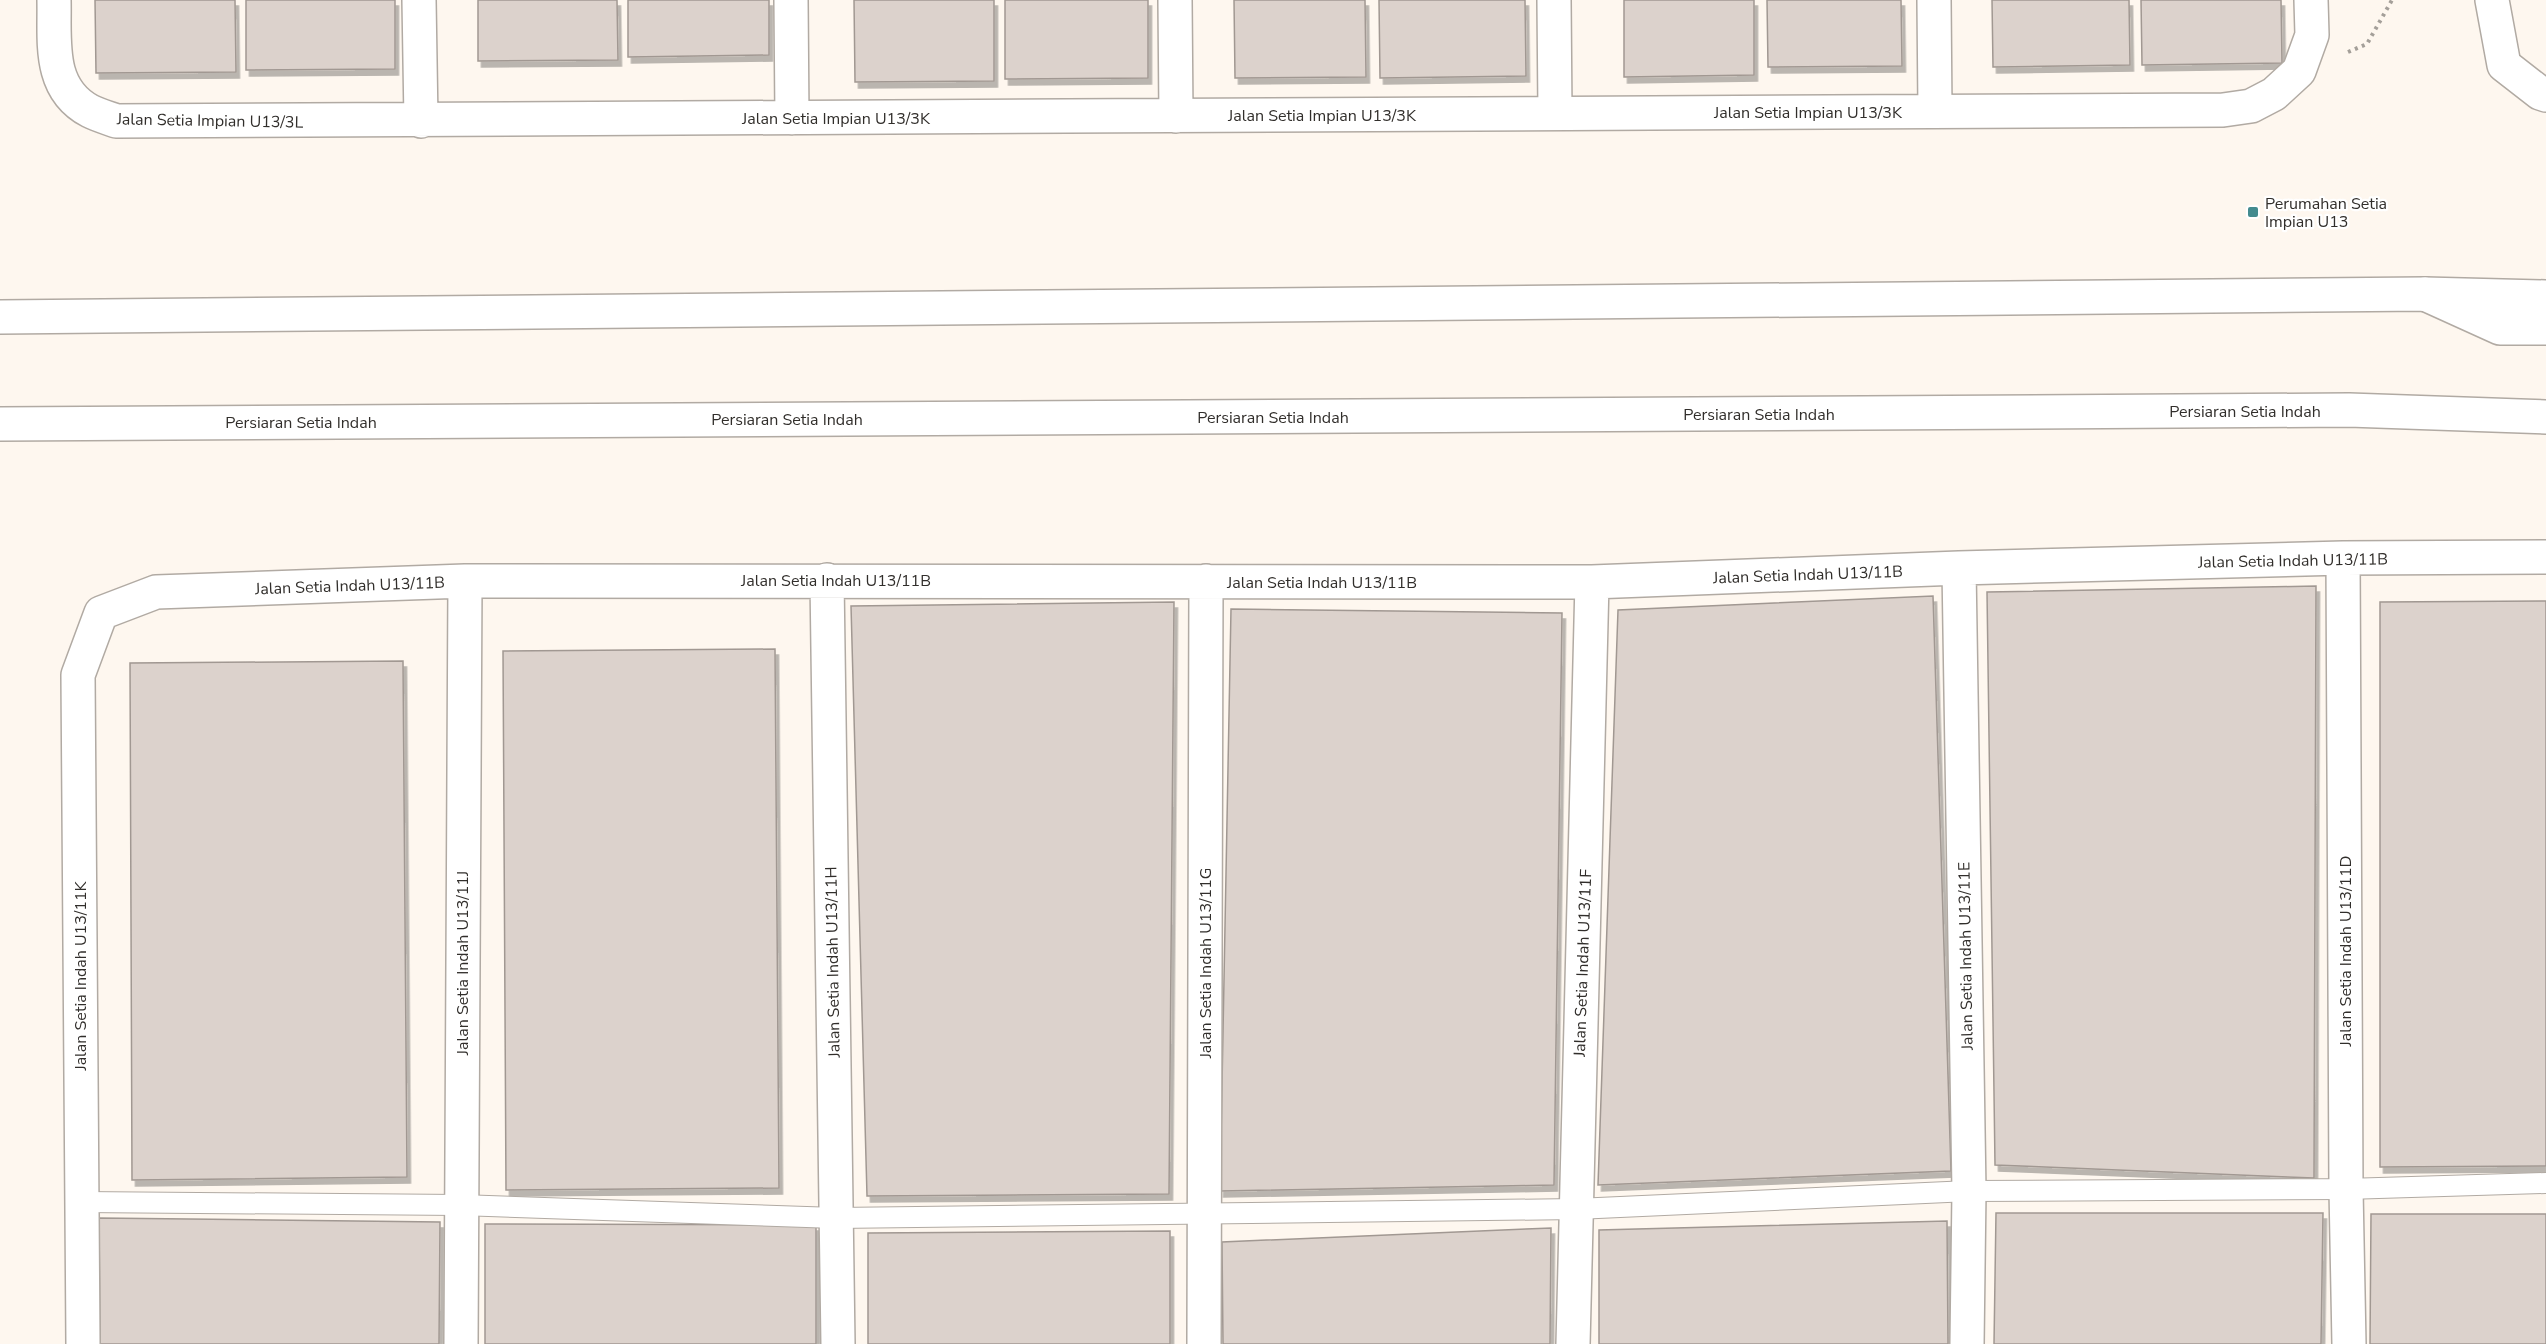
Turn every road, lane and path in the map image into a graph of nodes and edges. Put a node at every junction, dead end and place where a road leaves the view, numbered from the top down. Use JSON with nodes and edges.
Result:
{"nodes":[{"id":1,"x":54,"y":0,"type":"edge"},
{"id":2,"x":419,"y":0,"type":"edge"},
{"id":3,"x":791,"y":0,"type":"edge"},
{"id":4,"x":1175,"y":0,"type":"edge"},
{"id":5,"x":1554,"y":0,"type":"edge"},
{"id":6,"x":1934,"y":0,"type":"edge"},
{"id":7,"x":2311,"y":0,"type":"edge"},
{"id":8,"x":2493,"y":5,"type":"edge"},
{"id":9,"x":2546,"y":94,"type":"edge"},
{"id":10,"x":1935,"y":111,"type":"junction"},
{"id":11,"x":1555,"y":113,"type":"junction"},
{"id":12,"x":1176,"y":116,"type":"junction"},
{"id":13,"x":792,"y":118,"type":"junction"},
{"id":14,"x":421,"y":121,"type":"junction"},
{"id":15,"x":2425,"y":294,"type":"junction"},
{"id":16,"x":2546,"y":297,"type":"edge"},
{"id":17,"x":0,"y":317,"type":"edge"},
{"id":18,"x":2546,"y":328,"type":"edge"},
{"id":19,"x":2546,"y":417,"type":"edge"},
{"id":20,"x":0,"y":424,"type":"edge"},
{"id":21,"x":2546,"y":557,"type":"edge"},
{"id":22,"x":2343,"y":558,"type":"junction"},
{"id":23,"x":1959,"y":568,"type":"junction"},
{"id":24,"x":827,"y":580,"type":"junction"},
{"id":25,"x":465,"y":581,"type":"junction"},
{"id":26,"x":1206,"y":581,"type":"junction"},
{"id":27,"x":1592,"y":582,"type":"junction"},
{"id":28,"x":101,"y":613,"type":"joint"},
{"id":29,"x":2546,"y":1183,"type":"edge"},
{"id":30,"x":2346,"y":1189,"type":"junction"},
{"id":31,"x":1969,"y":1191,"type":"junction"},
{"id":32,"x":81,"y":1202,"type":"junction"},
{"id":33,"x":460,"y":1205,"type":"junction"},
{"id":34,"x":1576,"y":1209,"type":"junction"},
{"id":35,"x":1204,"y":1212,"type":"junction"},
{"id":36,"x":836,"y":1218,"type":"junction"},
{"id":37,"x":83,"y":1344,"type":"edge"},
{"id":38,"x":461,"y":1344,"type":"edge"},
{"id":39,"x":838,"y":1344,"type":"edge"},
{"id":40,"x":1204,"y":1344,"type":"edge"},
{"id":41,"x":1573,"y":1344,"type":"edge"},
{"id":42,"x":1966,"y":1344,"type":"edge"},
{"id":43,"x":2349,"y":1344,"type":"edge"}],
"edges":[{"from":1,"to":14,"type":"street","name":"Jalan Setia Impian U13/3L"},
{"from":2,"to":14,"type":"street"},
{"from":3,"to":13,"type":"street"},
{"from":4,"to":12,"type":"street"},
{"from":5,"to":11,"type":"street"},
{"from":6,"to":10,"type":"street"},
{"from":7,"to":10,"type":"street","name":"Jalan Setia Impian U13/3K"},
{"from":8,"to":9,"type":"street"},
{"from":10,"to":11,"type":"street","name":"Jalan Setia Impian U13/3K"},
{"from":11,"to":12,"type":"street","name":"Jalan Setia Impian U13/3K"},
{"from":12,"to":13,"type":"street","name":"Jalan Setia Impian U13/3K"},
{"from":13,"to":14,"type":"street","name":"Jalan Setia Impian U13/3K"},
{"from":15,"to":16,"type":"street"},
{"from":15,"to":17,"type":"street"},
{"from":15,"to":18,"type":"street"},
{"from":19,"to":20,"type":"street","name":"Persiaran Setia Indah"},
{"from":21,"to":22,"type":"street","name":"Jalan Setia Indah U13/11B"},
{"from":22,"to":23,"type":"street","name":"Jalan Setia Indah U13/11B"},
{"from":22,"to":30,"type":"street","name":"Jalan Setia Indah U13/11D"},
{"from":23,"to":27,"type":"street","name":"Jalan Setia Indah U13/11B"},
{"from":23,"to":31,"type":"street","name":"Jalan Setia Indah U13/11E"},
{"from":24,"to":25,"type":"street","name":"Jalan Setia Indah U13/11B"},
{"from":24,"to":26,"type":"street","name":"Jalan Setia Indah U13/11B"},
{"from":24,"to":36,"type":"street","name":"Jalan Setia Indah U13/11H"},
{"from":25,"to":28,"type":"street","name":"Jalan Setia Indah U13/11B"},
{"from":25,"to":33,"type":"street","name":"Jalan Setia Indah U13/11J"},
{"from":26,"to":27,"type":"street","name":"Jalan Setia Indah U13/11B"},
{"from":26,"to":35,"type":"street","name":"Jalan Setia Indah U13/11G"},
{"from":27,"to":34,"type":"street","name":"Jalan Setia Indah U13/11F"},
{"from":28,"to":32,"type":"street","name":"Jalan Setia Indah U13/11K"},
{"from":29,"to":30,"type":"lane"},
{"from":30,"to":31,"type":"lane"},
{"from":30,"to":43,"type":"street","name":"Jalan Setia Indah U13/11D"},
{"from":31,"to":34,"type":"lane"},
{"from":31,"to":42,"type":"street","name":"Jalan Setia Indah U13/11E"},
{"from":32,"to":33,"type":"lane"},
{"from":32,"to":37,"type":"street","name":"Jalan Setia Indah U13/11K"},
{"from":33,"to":36,"type":"lane"},
{"from":33,"to":38,"type":"street","name":"Jalan Setia Indah U13/11J"},
{"from":34,"to":35,"type":"lane"},
{"from":34,"to":41,"type":"street","name":"Jalan Setia Indah U13/11F"},
{"from":35,"to":36,"type":"lane"},
{"from":35,"to":40,"type":"street","name":"Jalan Setia Indah U13/11G"},
{"from":36,"to":39,"type":"street","name":"Jalan Setia Indah U13/11H"}]}
